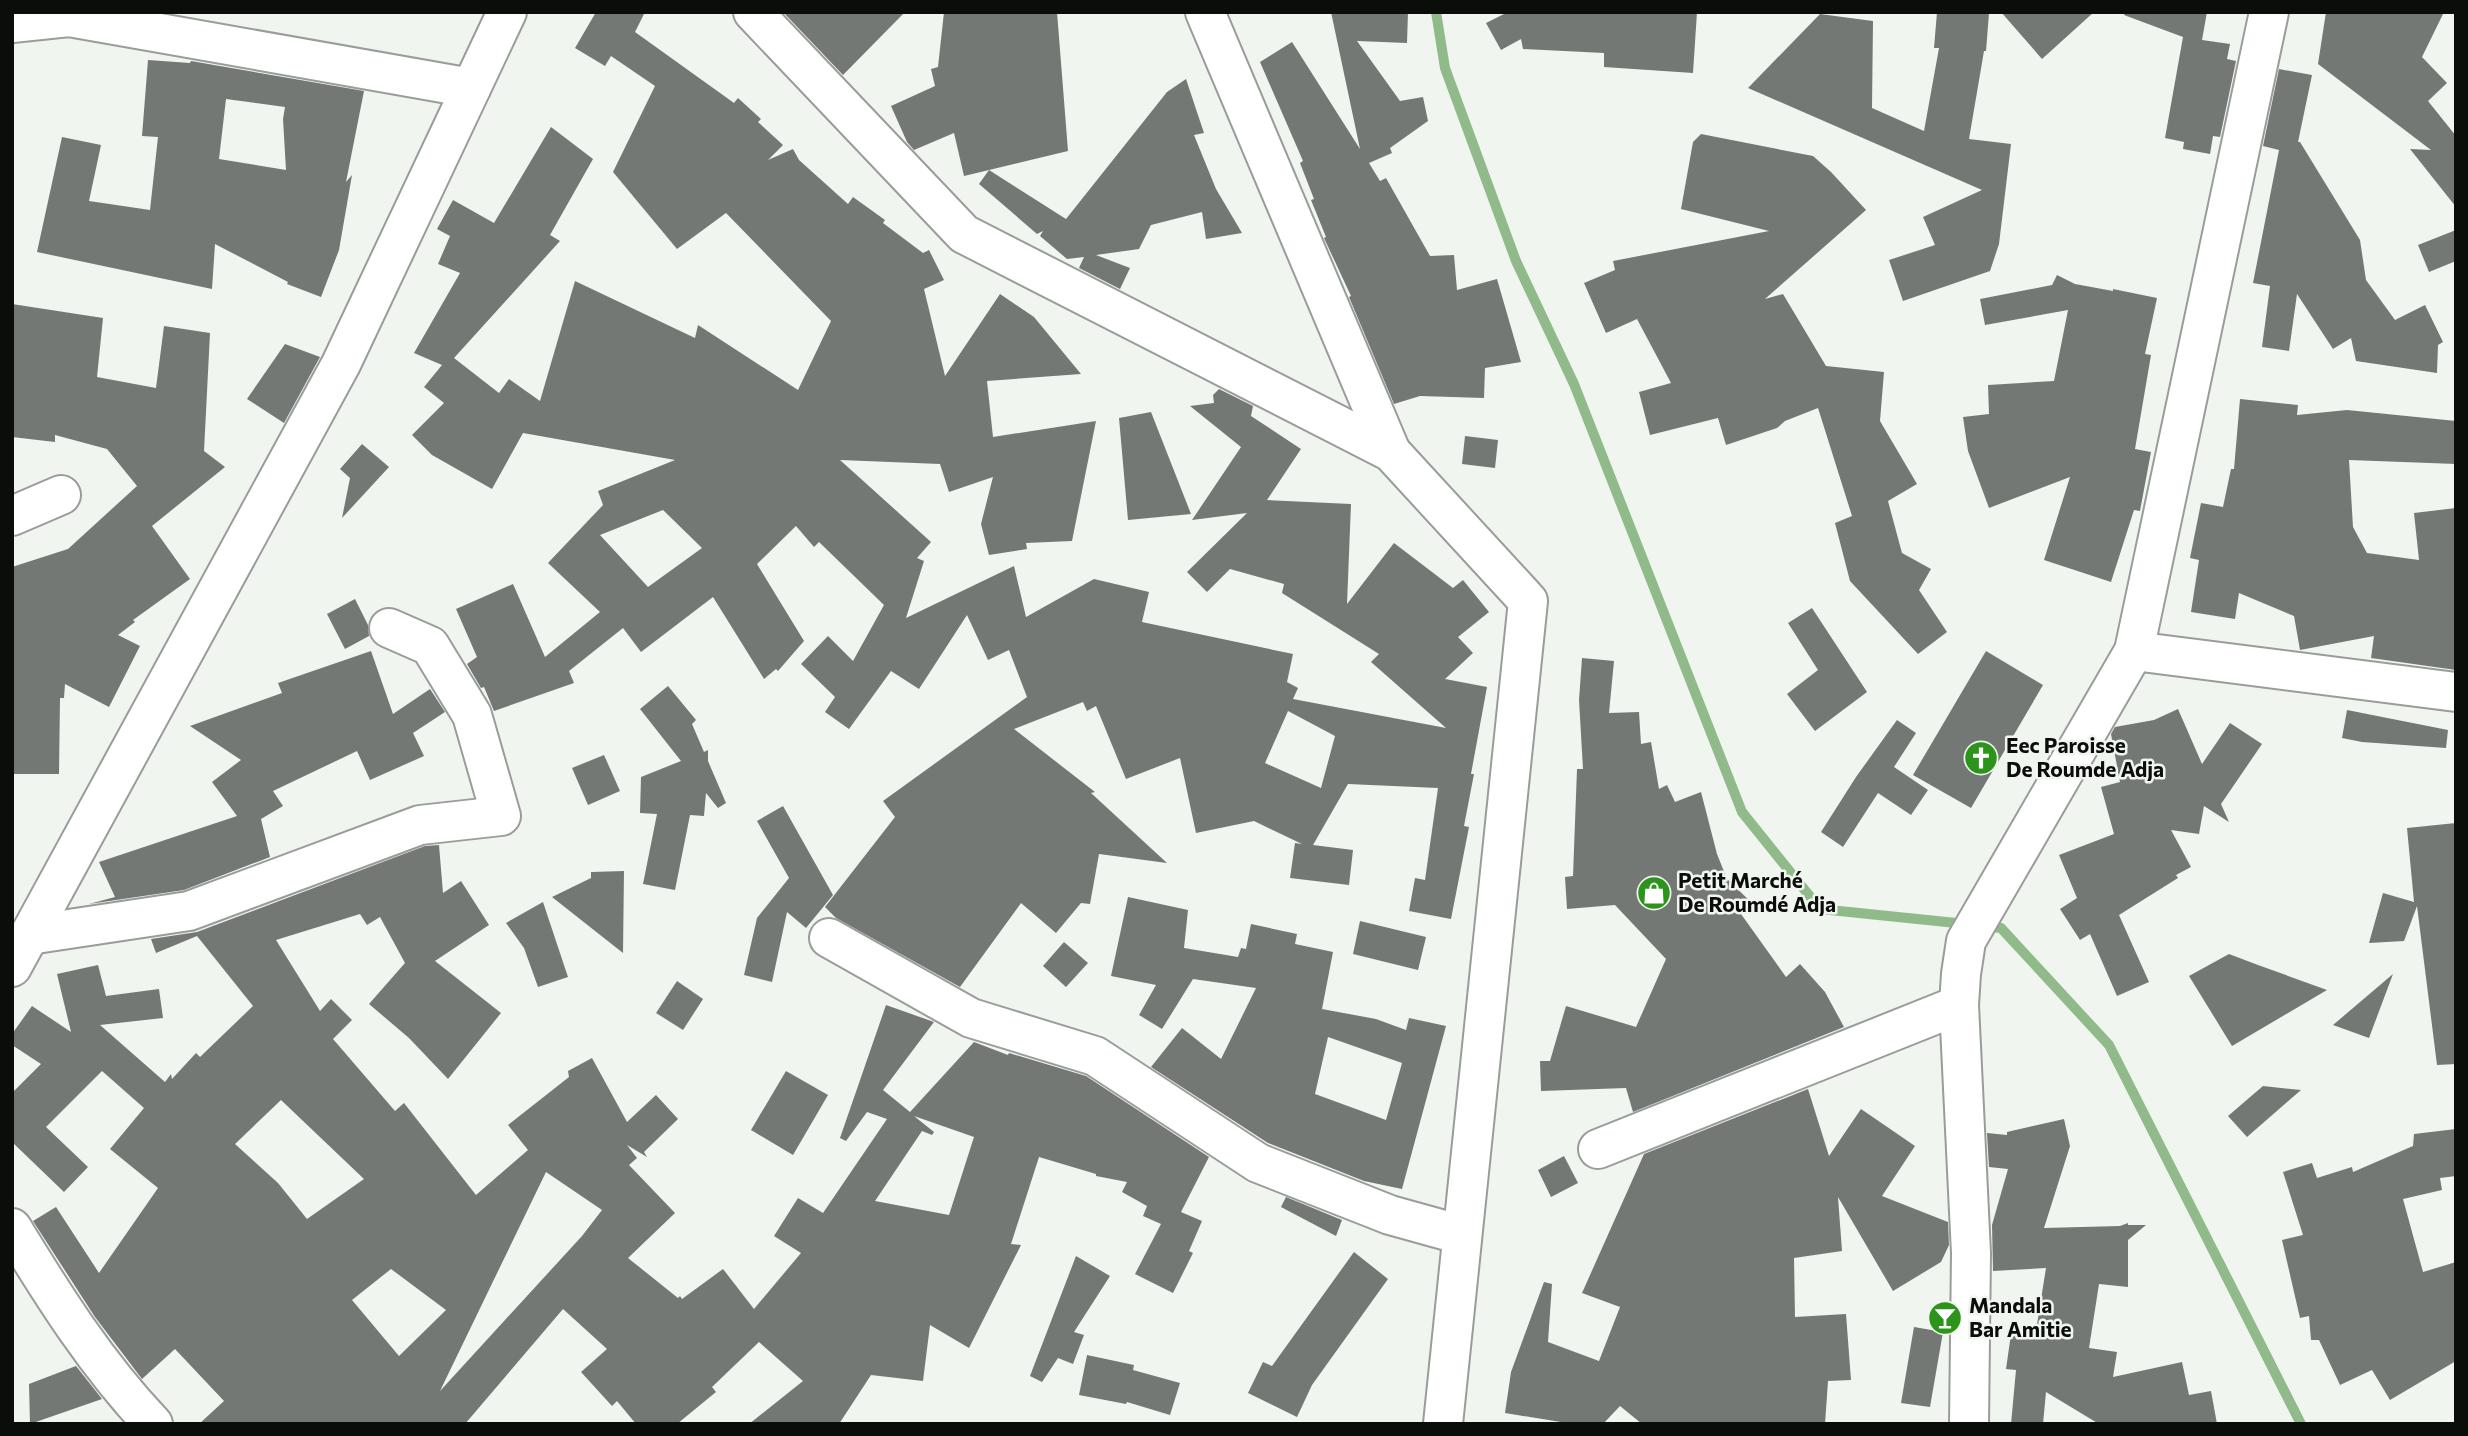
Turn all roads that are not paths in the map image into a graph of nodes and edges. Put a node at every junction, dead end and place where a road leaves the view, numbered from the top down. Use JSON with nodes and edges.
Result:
{"nodes":[{"id":1,"x":507,"y":12,"type":"edge"},
{"id":2,"x":753,"y":12,"type":"edge"},
{"id":3,"x":1205,"y":12,"type":"edge"},
{"id":4,"x":2269,"y":12,"type":"edge"},
{"id":5,"x":68,"y":15,"type":"edge"},
{"id":6,"x":12,"y":23,"type":"edge"},
{"id":7,"x":471,"y":89,"type":"junction"},
{"id":8,"x":1391,"y":452,"type":"junction"},
{"id":9,"x":61,"y":495,"type":"dead end"},
{"id":10,"x":12,"y":516,"type":"edge"},
{"id":11,"x":389,"y":628,"type":"dead end"},
{"id":12,"x":2134,"y":651,"type":"junction"},
{"id":13,"x":2456,"y":692,"type":"edge"},
{"id":14,"x":829,"y":938,"type":"dead end"},
{"id":15,"x":21,"y":951,"type":"edge"},
{"id":16,"x":1959,"y":1005,"type":"junction"},
{"id":17,"x":1598,"y":1149,"type":"dead end"},
{"id":18,"x":12,"y":1228,"type":"edge"},
{"id":19,"x":1462,"y":1236,"type":"junction"},
{"id":20,"x":153,"y":1424,"type":"edge"},
{"id":21,"x":1443,"y":1424,"type":"edge"},
{"id":22,"x":1969,"y":1424,"type":"edge"}],
"edges":[{"from":1,"to":7,"type":"street"},
{"from":2,"to":8,"type":"street"},
{"from":3,"to":8,"type":"street"},
{"from":4,"to":12,"type":"street"},
{"from":5,"to":6,"type":"street"},
{"from":5,"to":7,"type":"street"},
{"from":7,"to":15,"type":"street"},
{"from":8,"to":19,"type":"street"},
{"from":9,"to":10,"type":"street"},
{"from":11,"to":15,"type":"street"},
{"from":12,"to":13,"type":"street"},
{"from":12,"to":16,"type":"street"},
{"from":14,"to":19,"type":"street"},
{"from":16,"to":17,"type":"street"},
{"from":16,"to":22,"type":"street"},
{"from":18,"to":20,"type":"street"},
{"from":19,"to":21,"type":"street"}]}
